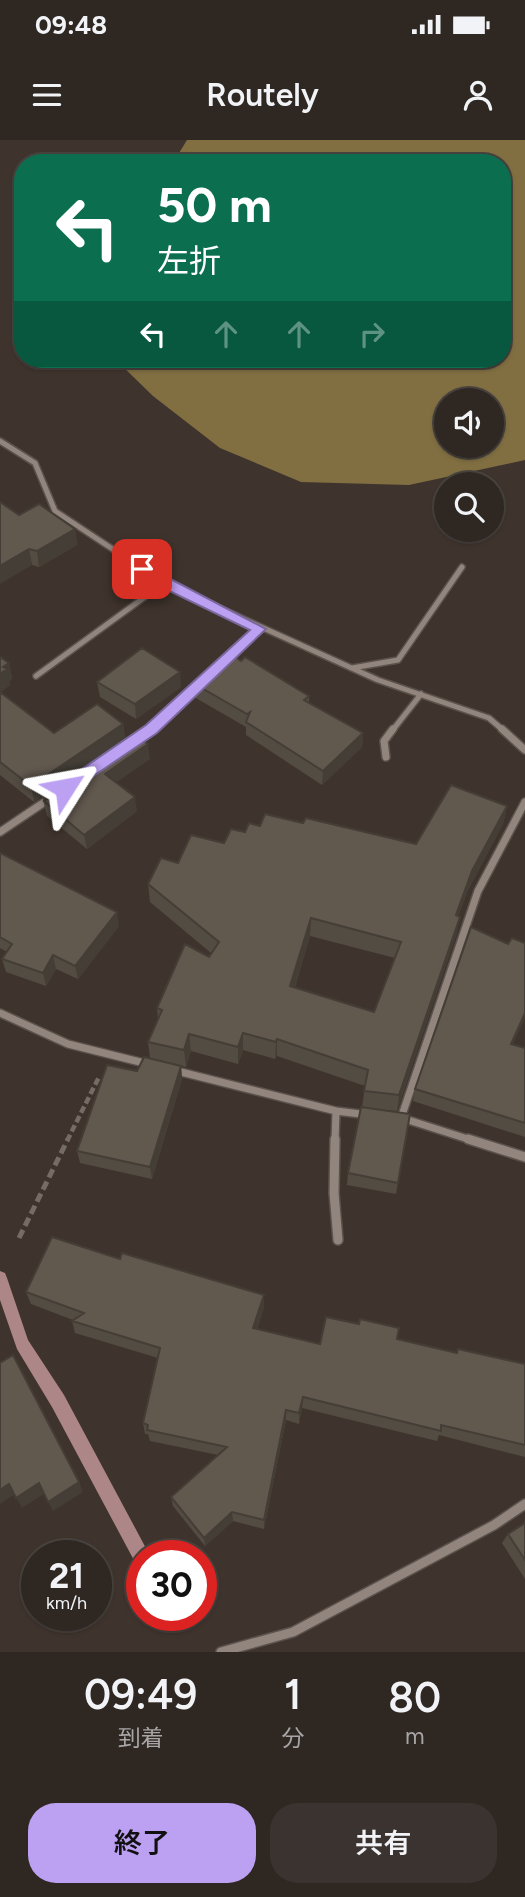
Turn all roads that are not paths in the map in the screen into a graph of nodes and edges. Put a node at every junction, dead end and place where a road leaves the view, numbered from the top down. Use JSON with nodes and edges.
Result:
{"nodes":[{"id":1,"x":0,"y":441,"type":"edge"},
{"id":2,"x":462,"y":567,"type":"dead end"},
{"id":3,"x":164,"y":583,"type":"junction"},
{"id":4,"x":259,"y":629,"type":"junction"},
{"id":5,"x":220,"y":665,"type":"edge"},
{"id":6,"x":351,"y":668,"type":"junction"},
{"id":7,"x":210,"y":674,"type":"edge"},
{"id":8,"x":36,"y":676,"type":"dead end"},
{"id":9,"x":421,"y":694,"type":"junction"},
{"id":10,"x":130,"y":744,"type":"edge"},
{"id":11,"x":525,"y":750,"type":"edge"},
{"id":12,"x":386,"y":757,"type":"dead end"},
{"id":13,"x":54,"y":795,"type":"edge"},
{"id":14,"x":525,"y":802,"type":"edge"},
{"id":15,"x":0,"y":832,"type":"edge"},
{"id":16,"x":0,"y":1013,"type":"edge"},
{"id":17,"x":336,"y":1111,"type":"junction"},
{"id":18,"x":375,"y":1115,"type":"edge"},
{"id":19,"x":388,"y":1116,"type":"edge"},
{"id":20,"x":401,"y":1118,"type":"junction"},
{"id":21,"x":525,"y":1157,"type":"edge"},
{"id":22,"x":338,"y":1240,"type":"dead end"},
{"id":23,"x":525,"y":1504,"type":"edge"},
{"id":24,"x":221,"y":1652,"type":"edge"}],
"edges":[{"from":1,"to":3,"type":"street"},
{"from":2,"to":6,"type":"street"},
{"from":3,"to":4,"type":"street"},
{"from":3,"to":8,"type":"street"},
{"from":4,"to":5,"type":"street"},
{"from":4,"to":6,"type":"street"},
{"from":6,"to":9,"type":"street"},
{"from":7,"to":10,"type":"street"},
{"from":9,"to":11,"type":"street"},
{"from":9,"to":12,"type":"street"},
{"from":13,"to":15,"type":"street"},
{"from":14,"to":20,"type":"street"},
{"from":16,"to":17,"type":"street"},
{"from":17,"to":18,"type":"street"},
{"from":17,"to":22,"type":"street"},
{"from":19,"to":20,"type":"street"},
{"from":20,"to":21,"type":"street"},
{"from":23,"to":24,"type":"street"}]}
